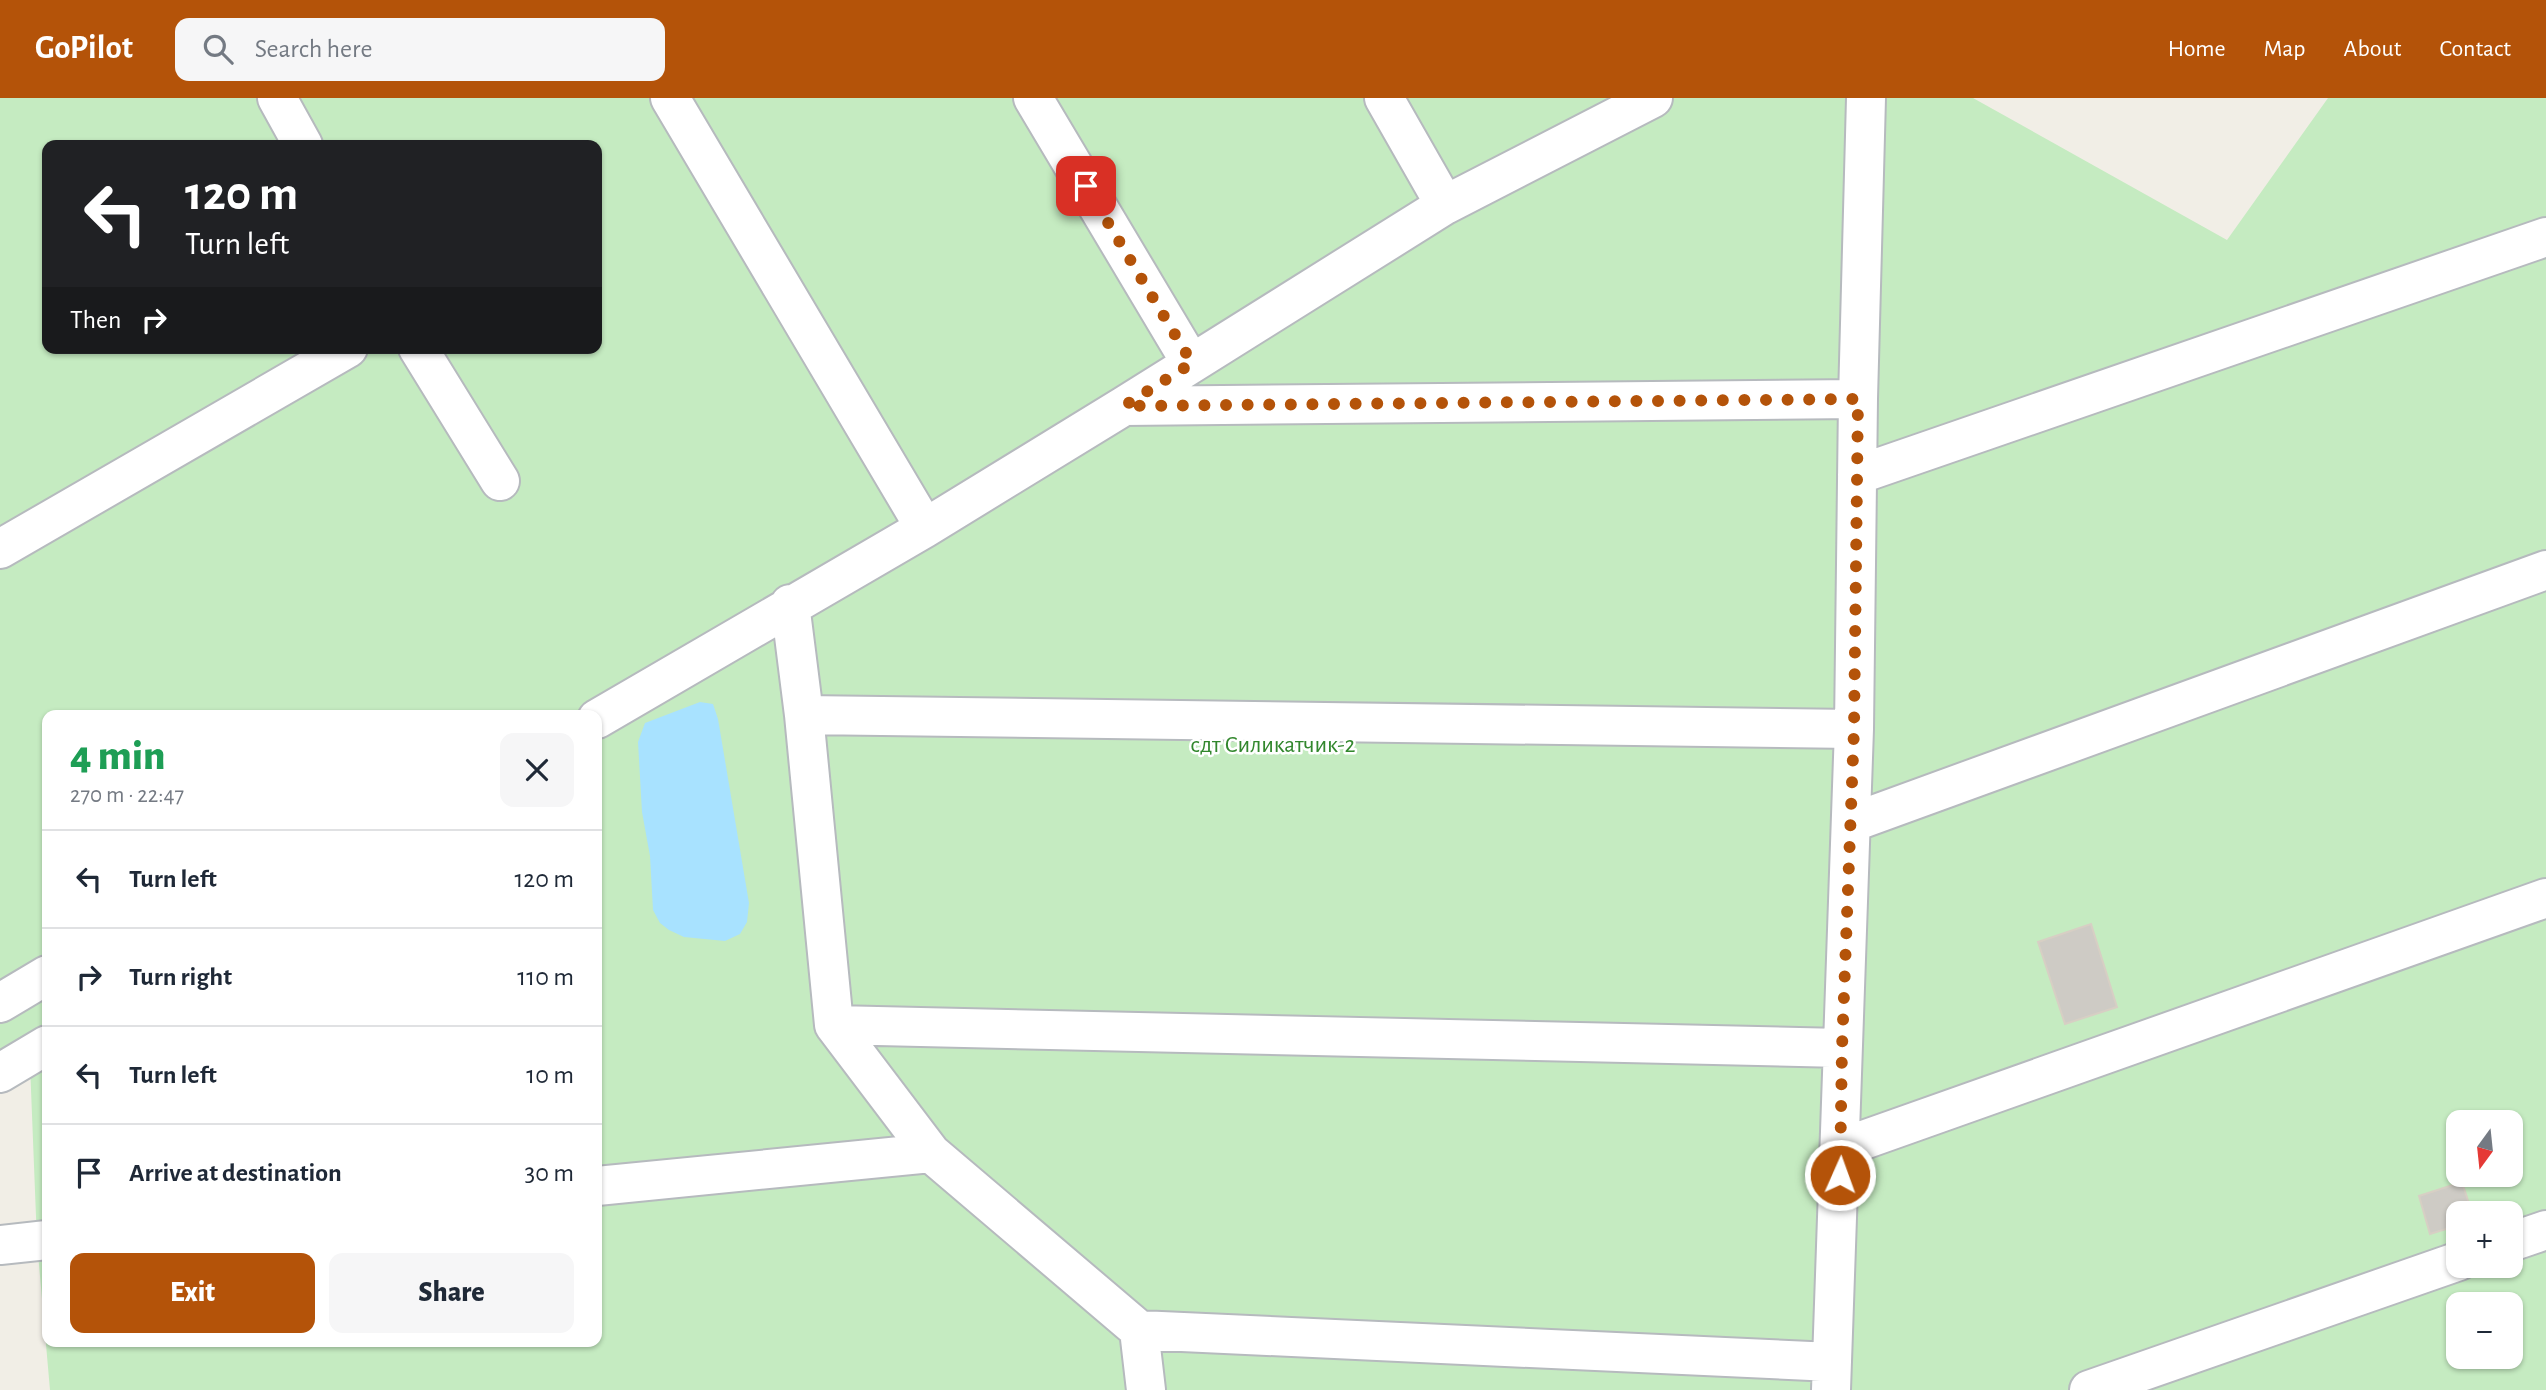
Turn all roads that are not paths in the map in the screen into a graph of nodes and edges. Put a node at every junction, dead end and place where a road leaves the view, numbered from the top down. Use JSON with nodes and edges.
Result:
{"nodes":[{"id":1,"x":277,"y":98,"type":"edge"},
{"id":2,"x":670,"y":98,"type":"edge"},
{"id":3,"x":1033,"y":98,"type":"edge"},
{"id":4,"x":1384,"y":98,"type":"edge"},
{"id":5,"x":1653,"y":98,"type":"edge"},
{"id":6,"x":1866,"y":98,"type":"edge"},
{"id":7,"x":300,"y":140,"type":"edge"},
{"id":8,"x":1446,"y":205,"type":"junction"},
{"id":9,"x":2546,"y":237,"type":"edge"},
{"id":10,"x":337,"y":354,"type":"edge"},
{"id":11,"x":422,"y":354,"type":"edge"},
{"id":12,"x":1192,"y":363,"type":"junction"},
{"id":13,"x":1858,"y":399,"type":"junction"},
{"id":14,"x":1124,"y":406,"type":"junction"},
{"id":15,"x":1857,"y":475,"type":"junction"},
{"id":16,"x":500,"y":481,"type":"dead end"},
{"id":17,"x":925,"y":528,"type":"junction"},
{"id":18,"x":3,"y":541,"type":"edge"},
{"id":19,"x":2546,"y":570,"type":"edge"},
{"id":20,"x":790,"y":604,"type":"junction"},
{"id":21,"x":804,"y":715,"type":"junction"},
{"id":22,"x":602,"y":716,"type":"edge"},
{"id":23,"x":1854,"y":729,"type":"junction"},
{"id":24,"x":1851,"y":823,"type":"junction"},
{"id":25,"x":2546,"y":898,"type":"edge"},
{"id":26,"x":42,"y":978,"type":"edge"},
{"id":27,"x":0,"y":1003,"type":"edge"},
{"id":28,"x":834,"y":1024,"type":"junction"},
{"id":29,"x":42,"y":1048,"type":"edge"},
{"id":30,"x":1842,"y":1048,"type":"junction"},
{"id":31,"x":0,"y":1073,"type":"edge"},
{"id":32,"x":1841,"y":1148,"type":"junction"},
{"id":33,"x":931,"y":1153,"type":"junction"},
{"id":34,"x":602,"y":1186,"type":"edge"},
{"id":35,"x":2546,"y":1230,"type":"edge"},
{"id":36,"x":2523,"y":1238,"type":"edge"},
{"id":37,"x":42,"y":1241,"type":"edge"},
{"id":38,"x":0,"y":1245,"type":"edge"},
{"id":39,"x":2446,"y":1266,"type":"edge"},
{"id":40,"x":1139,"y":1330,"type":"junction"},
{"id":41,"x":1832,"y":1376,"type":"edge"},
{"id":42,"x":1146,"y":1390,"type":"edge"},
{"id":43,"x":2089,"y":1390,"type":"edge"}],
"edges":[{"from":1,"to":7,"type":"street"},
{"from":2,"to":17,"type":"street"},
{"from":3,"to":12,"type":"street"},
{"from":4,"to":8,"type":"street"},
{"from":5,"to":8,"type":"street"},
{"from":6,"to":13,"type":"street"},
{"from":8,"to":12,"type":"street"},
{"from":9,"to":15,"type":"street"},
{"from":10,"to":18,"type":"street"},
{"from":11,"to":16,"type":"street"},
{"from":12,"to":14,"type":"street"},
{"from":13,"to":14,"type":"street"},
{"from":13,"to":15,"type":"street"},
{"from":14,"to":17,"type":"street"},
{"from":15,"to":23,"type":"street"},
{"from":17,"to":20,"type":"street"},
{"from":19,"to":24,"type":"street"},
{"from":20,"to":21,"type":"street"},
{"from":20,"to":22,"type":"street"},
{"from":21,"to":23,"type":"street"},
{"from":21,"to":28,"type":"street"},
{"from":23,"to":24,"type":"street"},
{"from":24,"to":30,"type":"street"},
{"from":25,"to":32,"type":"street"},
{"from":26,"to":27,"type":"street"},
{"from":28,"to":30,"type":"street"},
{"from":28,"to":33,"type":"street"},
{"from":29,"to":31,"type":"street"},
{"from":30,"to":32,"type":"street"},
{"from":32,"to":41,"type":"street"},
{"from":33,"to":34,"type":"street"},
{"from":33,"to":40,"type":"street"},
{"from":35,"to":36,"type":"street"},
{"from":37,"to":38,"type":"street"},
{"from":39,"to":43,"type":"street"},
{"from":40,"to":41,"type":"street"},
{"from":40,"to":42,"type":"street"}]}
